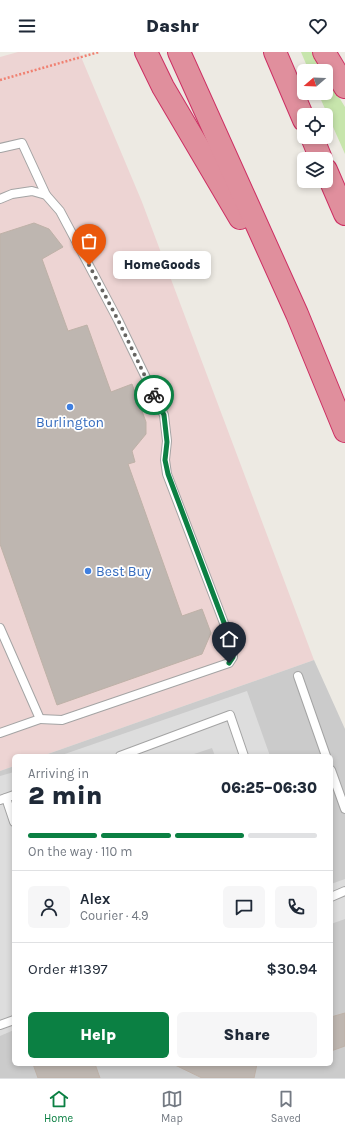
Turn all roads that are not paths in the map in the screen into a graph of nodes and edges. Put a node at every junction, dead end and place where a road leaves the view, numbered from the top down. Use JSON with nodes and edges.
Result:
{"nodes":[{"id":1,"x":146,"y":52,"type":"edge"},
{"id":2,"x":178,"y":52,"type":"edge"},
{"id":3,"x":275,"y":52,"type":"edge"},
{"id":4,"x":324,"y":52,"type":"edge"},
{"id":5,"x":345,"y":87,"type":"edge"},
{"id":6,"x":299,"y":108,"type":"edge"},
{"id":7,"x":0,"y":148,"type":"edge"},
{"id":8,"x":333,"y":186,"type":"edge"},
{"id":9,"x":46,"y":195,"type":"junction"},
{"id":10,"x":0,"y":199,"type":"edge"},
{"id":11,"x":345,"y":214,"type":"edge"},
{"id":12,"x":297,"y":314,"type":"junction"},
{"id":13,"x":345,"y":431,"type":"edge"},
{"id":14,"x":0,"y":628,"type":"edge"},
{"id":15,"x":298,"y":676,"type":"dead end"},
{"id":16,"x":40,"y":719,"type":"junction"},
{"id":17,"x":0,"y":733,"type":"edge"},
{"id":18,"x":125,"y":754,"type":"edge"},
{"id":19,"x":243,"y":754,"type":"edge"},
{"id":20,"x":325,"y":754,"type":"edge"},
{"id":21,"x":333,"y":776,"type":"edge"},
{"id":22,"x":3,"y":799,"type":"edge"},
{"id":23,"x":345,"y":809,"type":"edge"},
{"id":24,"x":12,"y":818,"type":"edge"},
{"id":25,"x":345,"y":892,"type":"edge"},
{"id":26,"x":333,"y":896,"type":"edge"},
{"id":27,"x":12,"y":1021,"type":"edge"},
{"id":28,"x":0,"y":1025,"type":"edge"}],
"edges":[{"from":1,"to":12,"type":"highway"},
{"from":2,"to":12,"type":"highway"},
{"from":3,"to":6,"type":"highway"},
{"from":4,"to":5,"type":"highway"},
{"from":7,"to":9,"type":"lane"},
{"from":8,"to":11,"type":"highway"},
{"from":9,"to":10,"type":"lane"},
{"from":9,"to":16,"type":"lane"},
{"from":12,"to":13,"type":"highway"},
{"from":14,"to":16,"type":"lane"},
{"from":15,"to":20,"type":"lane"},
{"from":16,"to":17,"type":"lane"},
{"from":18,"to":19,"type":"lane"},
{"from":21,"to":23,"type":"lane"},
{"from":22,"to":24,"type":"lane"},
{"from":25,"to":26,"type":"lane"},
{"from":27,"to":28,"type":"lane"}]}
